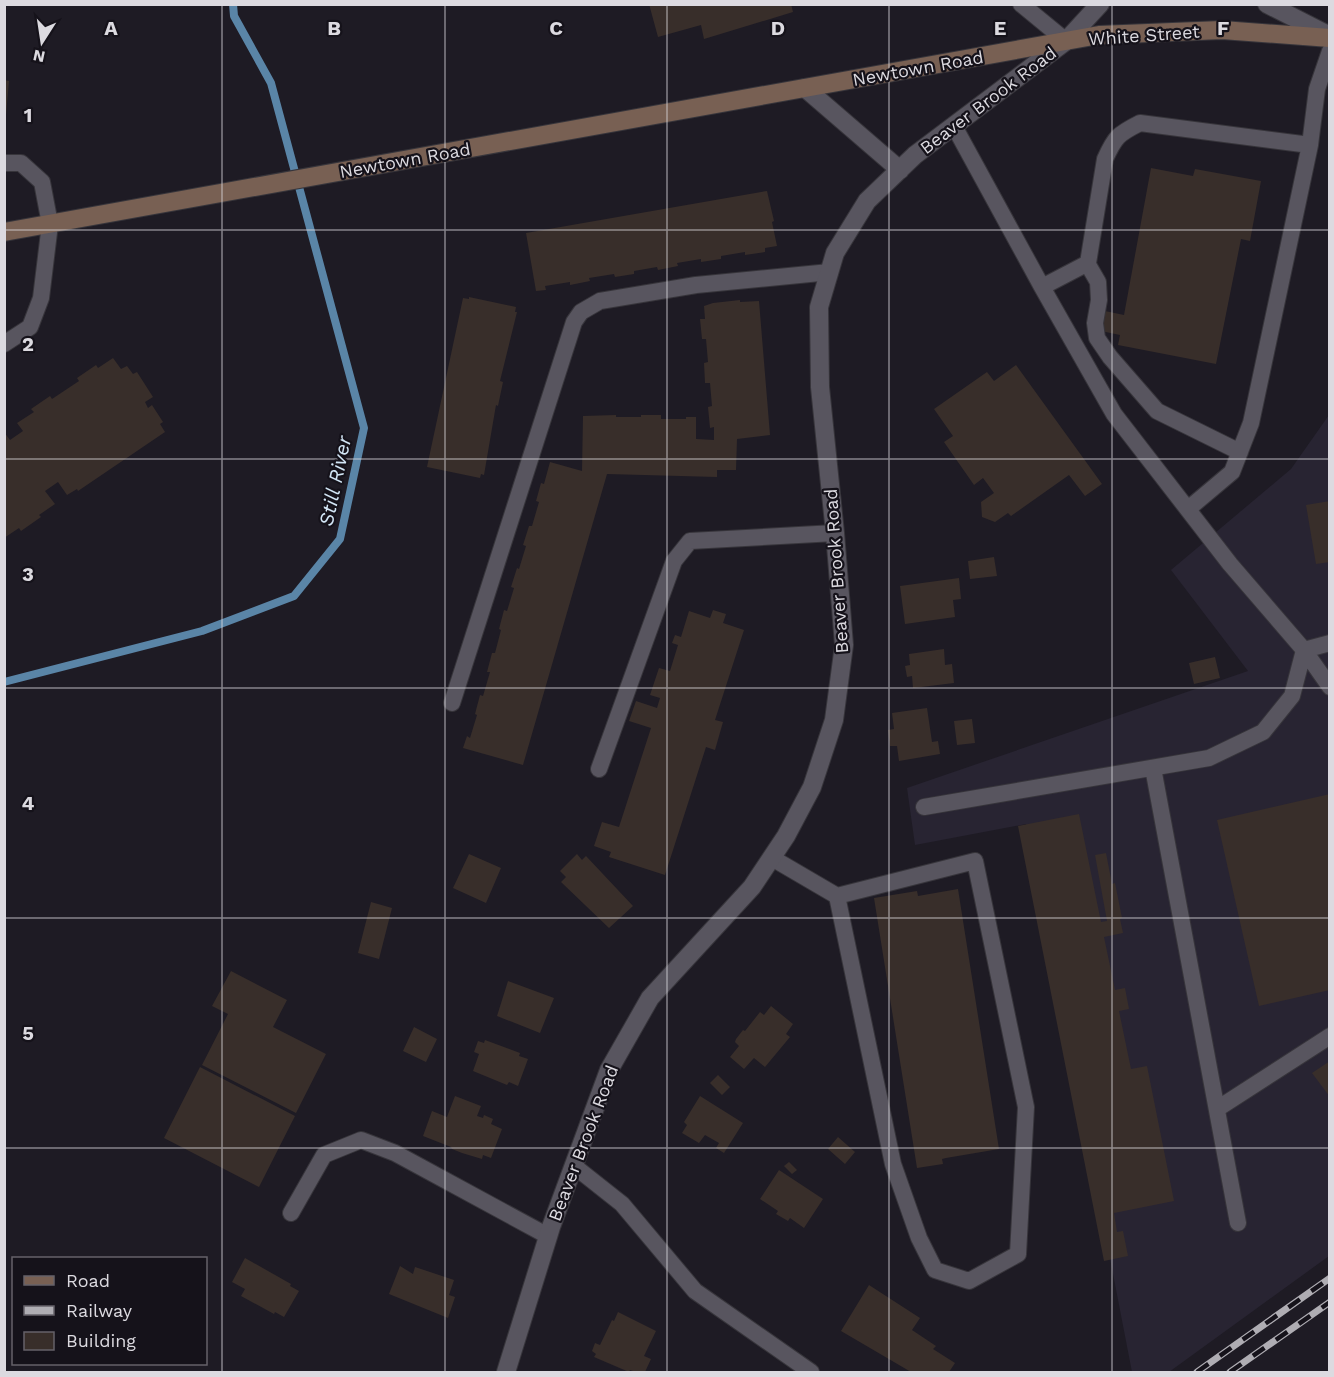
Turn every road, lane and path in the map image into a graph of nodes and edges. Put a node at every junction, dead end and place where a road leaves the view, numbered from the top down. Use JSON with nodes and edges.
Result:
{"nodes":[{"id":1,"x":1021,"y":4,"type":"edge"},
{"id":2,"x":1100,"y":4,"type":"edge"},
{"id":3,"x":1267,"y":4,"type":"edge"},
{"id":4,"x":1296,"y":11,"type":"edge"},
{"id":5,"x":1329,"y":37,"type":"edge"},
{"id":6,"x":1066,"y":41,"type":"junction"},
{"id":7,"x":1329,"y":51,"type":"edge"},
{"id":8,"x":805,"y":88,"type":"junction"},
{"id":9,"x":954,"y":126,"type":"junction"},
{"id":10,"x":1310,"y":145,"type":"junction"},
{"id":11,"x":4,"y":163,"type":"edge"},
{"id":12,"x":900,"y":170,"type":"junction"},
{"id":13,"x":50,"y":224,"type":"junction"},
{"id":14,"x":4,"y":232,"type":"edge"},
{"id":15,"x":1087,"y":263,"type":"junction"},
{"id":16,"x":830,"y":272,"type":"junction"},
{"id":17,"x":1042,"y":287,"type":"junction"},
{"id":18,"x":4,"y":344,"type":"edge"},
{"id":19,"x":1240,"y":452,"type":"junction"},
{"id":20,"x":1188,"y":509,"type":"junction"},
{"id":21,"x":836,"y":533,"type":"junction"},
{"id":22,"x":1329,"y":643,"type":"edge"},
{"id":23,"x":1304,"y":650,"type":"junction"},
{"id":24,"x":1329,"y":687,"type":"edge"},
{"id":25,"x":452,"y":704,"type":"dead end"},
{"id":26,"x":1153,"y":768,"type":"junction"},
{"id":27,"x":599,"y":769,"type":"dead end"},
{"id":28,"x":924,"y":807,"type":"dead end"},
{"id":29,"x":772,"y":858,"type":"junction"},
{"id":30,"x":837,"y":896,"type":"junction"},
{"id":31,"x":1329,"y":1036,"type":"edge"},
{"id":32,"x":1217,"y":1108,"type":"junction"},
{"id":33,"x":573,"y":1166,"type":"junction"},
{"id":34,"x":291,"y":1213,"type":"dead end"},
{"id":35,"x":1238,"y":1223,"type":"dead end"},
{"id":36,"x":548,"y":1236,"type":"junction"},
{"id":37,"x":506,"y":1372,"type":"edge"},
{"id":38,"x":811,"y":1372,"type":"edge"}],
"edges":[{"from":1,"to":6,"type":"lane"},
{"from":2,"to":6,"type":"street","name":"Beaver Brook Road"},
{"from":3,"to":4,"type":"street"},
{"from":4,"to":5,"type":"street"},
{"from":5,"to":6,"type":"main road","name":"White Street"},
{"from":6,"to":8,"type":"main road","name":"Newtown Road"},
{"from":6,"to":9,"type":"street","name":"Beaver Brook Road"},
{"from":7,"to":10,"type":"lane"},
{"from":8,"to":12,"type":"street"},
{"from":8,"to":13,"type":"main road","name":"Newtown Road"},
{"from":9,"to":12,"type":"street","name":"Beaver Brook Road"},
{"from":9,"to":17,"type":"lane"},
{"from":10,"to":15,"type":"lane"},
{"from":10,"to":19,"type":"lane"},
{"from":11,"to":13,"type":"lane"},
{"from":12,"to":16,"type":"street","name":"Beaver Brook Road"},
{"from":13,"to":14,"type":"main road","name":"Newtown Road"},
{"from":13,"to":18,"type":"lane"},
{"from":15,"to":17,"type":"lane"},
{"from":15,"to":19,"type":"lane"},
{"from":16,"to":21,"type":"street","name":"Beaver Brook Road"},
{"from":16,"to":25,"type":"lane"},
{"from":17,"to":20,"type":"lane"},
{"from":19,"to":20,"type":"lane"},
{"from":20,"to":23,"type":"lane"},
{"from":21,"to":27,"type":"lane"},
{"from":21,"to":29,"type":"street","name":"Beaver Brook Road"},
{"from":22,"to":23,"type":"lane"},
{"from":23,"to":24,"type":"lane"},
{"from":23,"to":26,"type":"lane"},
{"from":26,"to":28,"type":"lane"},
{"from":26,"to":32,"type":"lane"},
{"from":29,"to":30,"type":"lane"},
{"from":29,"to":33,"type":"street","name":"Beaver Brook Road"},
{"from":30,"to":30,"type":"lane"},
{"from":31,"to":32,"type":"lane"},
{"from":32,"to":35,"type":"lane"},
{"from":33,"to":36,"type":"street","name":"Beaver Brook Road"},
{"from":33,"to":38,"type":"lane"},
{"from":34,"to":36,"type":"lane"},
{"from":36,"to":37,"type":"street","name":"Beaver Brook Road"}]}
